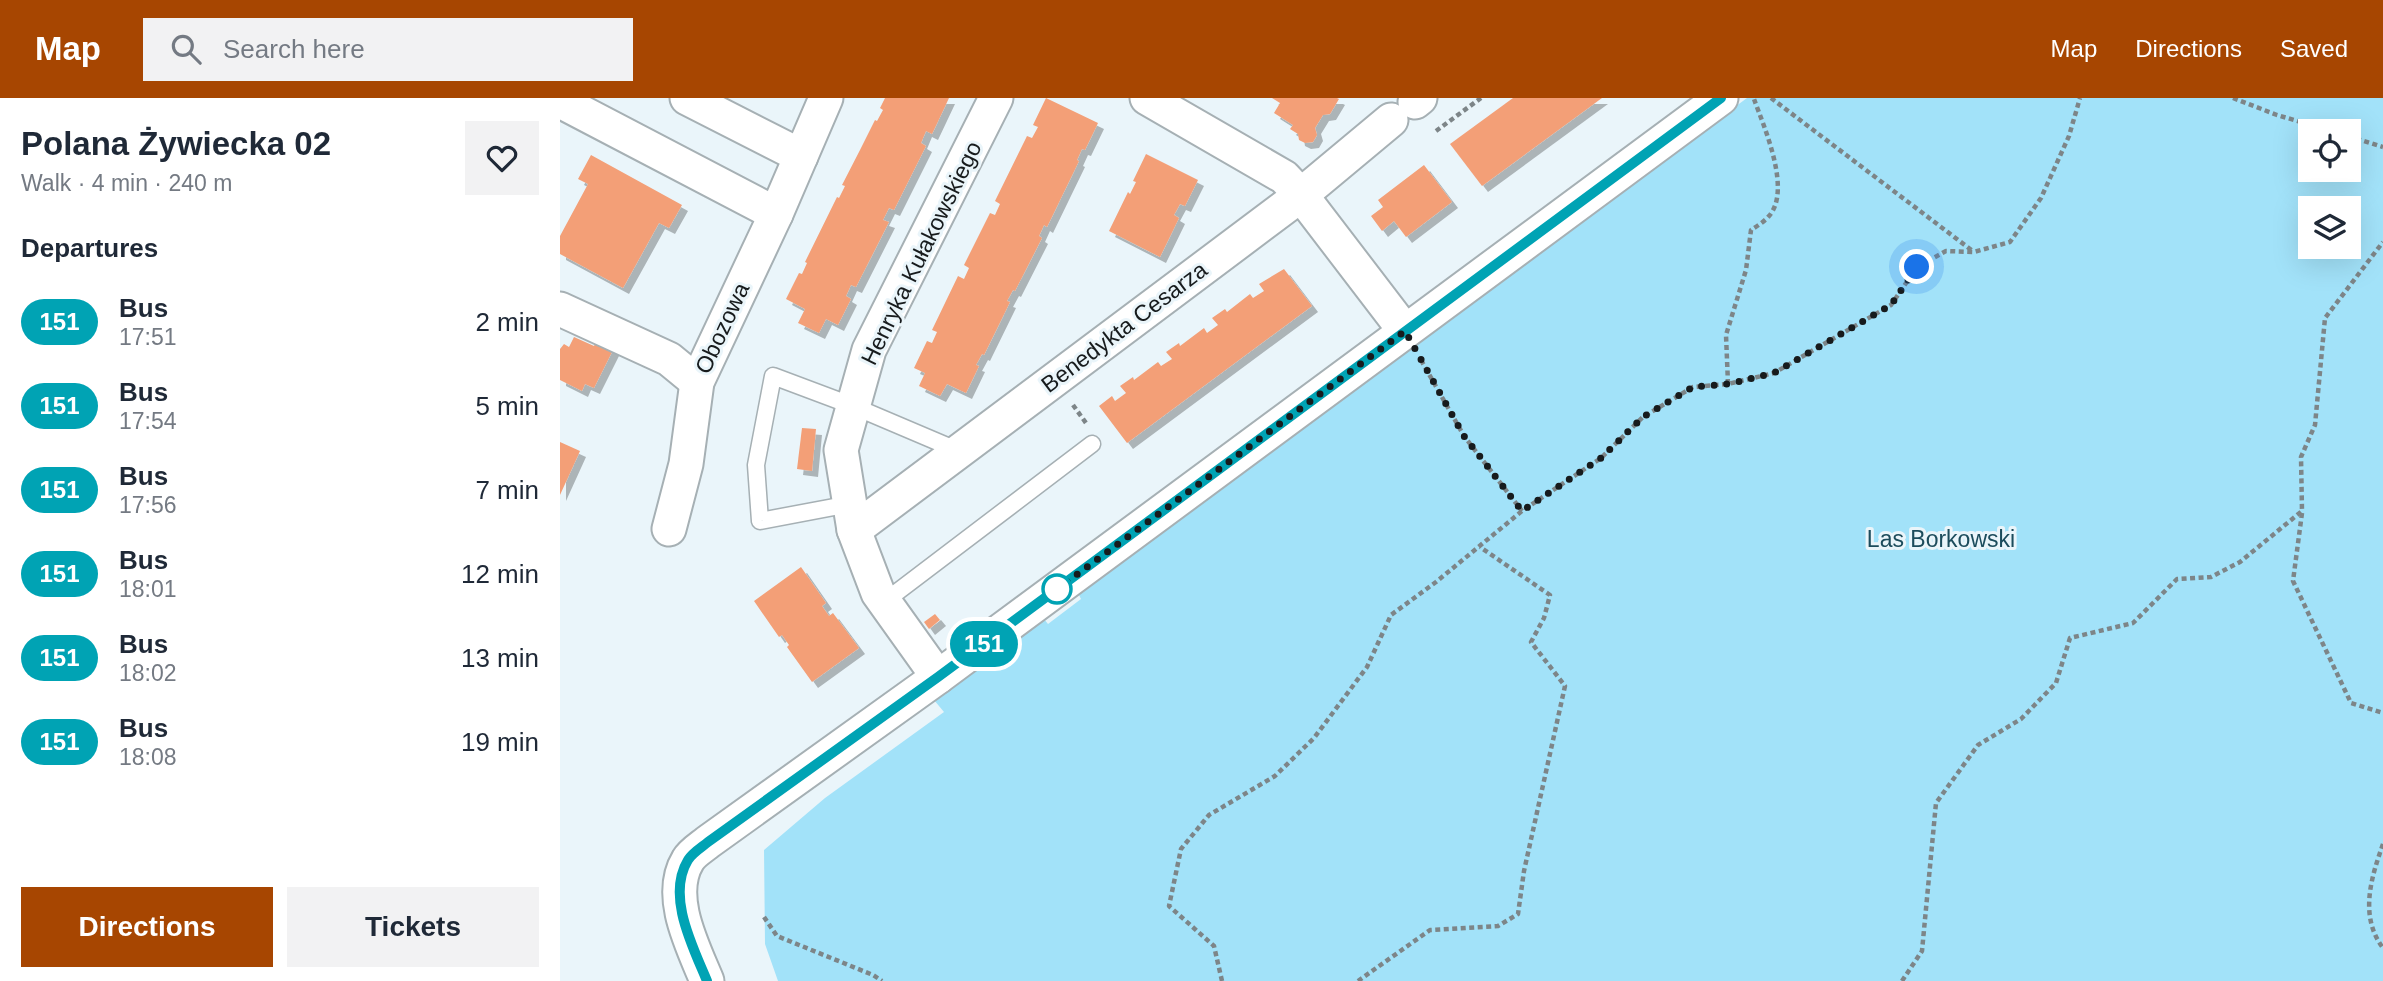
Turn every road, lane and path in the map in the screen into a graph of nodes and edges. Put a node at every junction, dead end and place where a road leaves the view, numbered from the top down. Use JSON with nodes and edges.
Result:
{"nodes":[{"id":1,"x":687,"y":98,"type":"edge"},
{"id":2,"x":826,"y":98,"type":"edge"},
{"id":3,"x":996,"y":98,"type":"edge"},
{"id":4,"x":1147,"y":98,"type":"edge"},
{"id":5,"x":1481,"y":98,"type":"edge"},
{"id":6,"x":1721,"y":98,"type":"edge"},
{"id":7,"x":1754,"y":98,"type":"edge"},
{"id":8,"x":1771,"y":98,"type":"edge"},
{"id":9,"x":2080,"y":98,"type":"edge"},
{"id":10,"x":2233,"y":98,"type":"edge"},
{"id":11,"x":560,"y":101,"type":"edge"},
{"id":12,"x":1409,"y":107,"type":"edge"},
{"id":13,"x":2298,"y":121,"type":"edge"},
{"id":14,"x":1436,"y":131,"type":"dead end"},
{"id":15,"x":2361,"y":140,"type":"edge"},
{"id":16,"x":2383,"y":146,"type":"edge"},
{"id":17,"x":801,"y":156,"type":"junction"},
{"id":18,"x":1301,"y":195,"type":"junction"},
{"id":19,"x":776,"y":214,"type":"junction"},
{"id":20,"x":2383,"y":242,"type":"edge"},
{"id":21,"x":1973,"y":252,"type":"junction"},
{"id":22,"x":560,"y":309,"type":"edge"},
{"id":23,"x":1405,"y":331,"type":"junction"},
{"id":24,"x":1054,"y":380,"type":"junction"},
{"id":25,"x":697,"y":382,"type":"junction"},
{"id":26,"x":1728,"y":384,"type":"junction"},
{"id":27,"x":853,"y":406,"type":"junction"},
{"id":28,"x":1092,"y":444,"type":"joint"},
{"id":29,"x":960,"y":451,"type":"junction"},
{"id":30,"x":1522,"y":511,"type":"junction"},
{"id":31,"x":2302,"y":512,"type":"junction"},
{"id":32,"x":852,"y":517,"type":"junction"},
{"id":33,"x":669,"y":529,"type":"dead end"},
{"id":34,"x":1480,"y":547,"type":"junction"},
{"id":35,"x":884,"y":601,"type":"junction"},
{"id":36,"x":938,"y":677,"type":"junction"},
{"id":37,"x":2383,"y":713,"type":"edge"},
{"id":38,"x":2383,"y":844,"type":"edge"},
{"id":39,"x":764,"y":917,"type":"dead end"},
{"id":40,"x":2383,"y":947,"type":"edge"},
{"id":41,"x":706,"y":981,"type":"edge"},
{"id":42,"x":882,"y":981,"type":"edge"},
{"id":43,"x":1222,"y":981,"type":"edge"},
{"id":44,"x":1358,"y":981,"type":"edge"},
{"id":45,"x":1902,"y":981,"type":"edge"}],
"edges":[{"from":1,"to":17,"type":"street"},
{"from":2,"to":17,"type":"street","name":"Obozowa"},
{"from":3,"to":27,"type":"street","name":"Henryka Kułakowskiego"},
{"from":4,"to":18,"type":"street"},
{"from":5,"to":14,"type":"path"},
{"from":6,"to":23,"type":"street"},
{"from":7,"to":26,"type":"path"},
{"from":8,"to":21,"type":"path"},
{"from":9,"to":21,"type":"path"},
{"from":10,"to":13,"type":"path"},
{"from":11,"to":19,"type":"street"},
{"from":12,"to":18,"type":"street","name":"Benedykta Cesarza"},
{"from":15,"to":16,"type":"path"},
{"from":17,"to":19,"type":"street","name":"Obozowa"},
{"from":18,"to":23,"type":"street"},
{"from":18,"to":24,"type":"street","name":"Benedykta Cesarza"},
{"from":19,"to":25,"type":"street","name":"Obozowa"},
{"from":20,"to":31,"type":"path"},
{"from":21,"to":26,"type":"path"},
{"from":22,"to":25,"type":"street"},
{"from":23,"to":30,"type":"path"},
{"from":23,"to":36,"type":"street"},
{"from":24,"to":28,"type":"path"},
{"from":24,"to":29,"type":"street","name":"Benedykta Cesarza"},
{"from":25,"to":33,"type":"street","name":"Obozowa"},
{"from":26,"to":30,"type":"path"},
{"from":27,"to":29,"type":"lane"},
{"from":27,"to":32,"type":"street","name":"Henryka Kułakowskiego"},
{"from":27,"to":32,"type":"lane"},
{"from":28,"to":35,"type":"lane"},
{"from":29,"to":32,"type":"street","name":"Benedykta Cesarza"},
{"from":30,"to":34,"type":"path"},
{"from":31,"to":37,"type":"path"},
{"from":31,"to":45,"type":"path"},
{"from":32,"to":35,"type":"street","name":"Henryka Kułakowskiego"},
{"from":34,"to":43,"type":"path"},
{"from":34,"to":44,"type":"path"},
{"from":35,"to":36,"type":"street","name":"Henryka Kułakowskiego"},
{"from":36,"to":41,"type":"street"},
{"from":38,"to":40,"type":"path"},
{"from":39,"to":42,"type":"path"}]}
